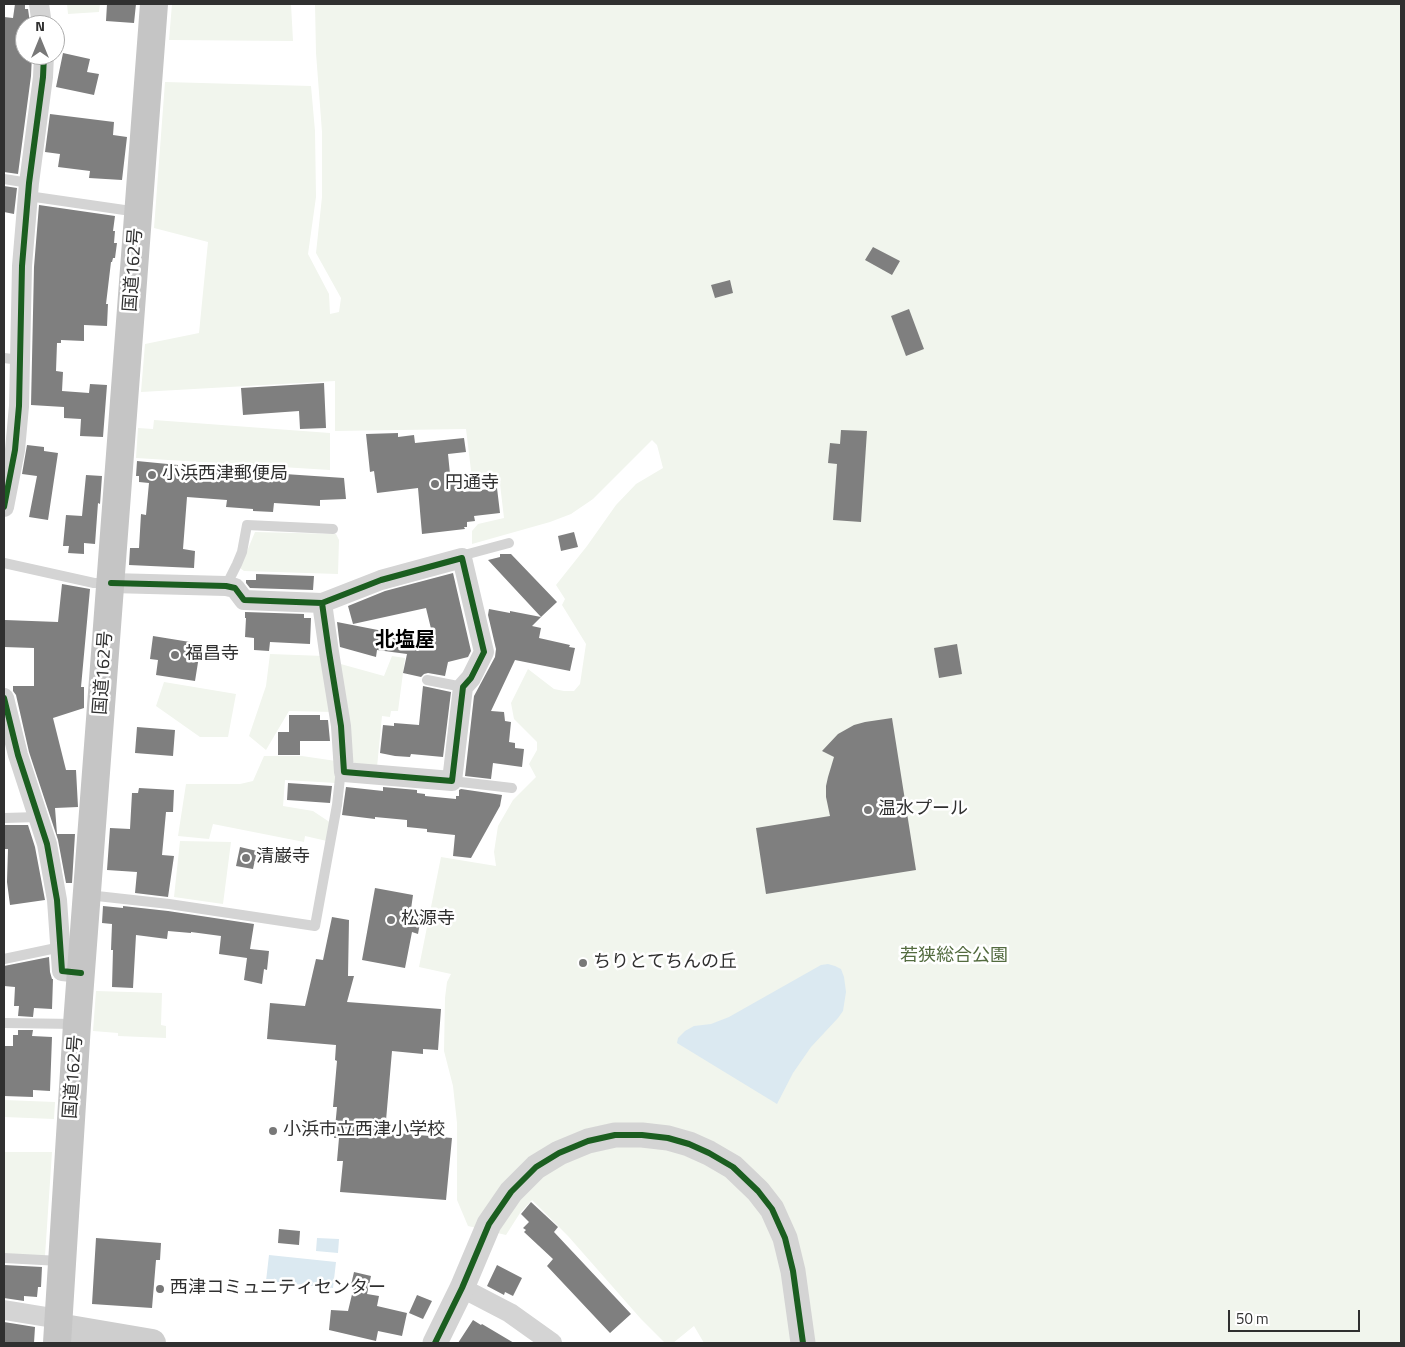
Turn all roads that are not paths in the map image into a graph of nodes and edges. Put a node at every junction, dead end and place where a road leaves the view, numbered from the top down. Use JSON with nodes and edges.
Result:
{"nodes":[{"id":1,"x":154,"y":4,"type":"edge"},
{"id":2,"x":44,"y":65,"type":"edge"},
{"id":3,"x":4,"y":179,"type":"edge"},
{"id":4,"x":28,"y":189,"type":"junction"},
{"id":5,"x":138,"y":212,"type":"junction"},
{"id":6,"x":12,"y":359,"type":"edge"},
{"id":7,"x":4,"y":507,"type":"edge"},
{"id":8,"x":332,"y":529,"type":"dead end"},
{"id":9,"x":510,"y":542,"type":"dead end"},
{"id":10,"x":462,"y":558,"type":"junction"},
{"id":11,"x":4,"y":563,"type":"edge"},
{"id":12,"x":111,"y":583,"type":"junction"},
{"id":13,"x":226,"y":586,"type":"junction"},
{"id":14,"x":322,"y":603,"type":"junction"},
{"id":15,"x":426,"y":680,"type":"dead end"},
{"id":16,"x":463,"y":687,"type":"junction"},
{"id":17,"x":4,"y":698,"type":"edge"},
{"id":18,"x":344,"y":772,"type":"junction"},
{"id":19,"x":452,"y":781,"type":"junction"},
{"id":20,"x":512,"y":788,"type":"dead end"},
{"id":21,"x":38,"y":817,"type":"junction"},
{"id":22,"x":4,"y":818,"type":"edge"},
{"id":23,"x":87,"y":895,"type":"junction"},
{"id":24,"x":61,"y":947,"type":"junction"},
{"id":25,"x":4,"y":959,"type":"edge"},
{"id":26,"x":81,"y":973,"type":"junction"},
{"id":27,"x":4,"y":1023,"type":"edge"},
{"id":28,"x":78,"y":1024,"type":"junction"},
{"id":29,"x":4,"y":1258,"type":"edge"},
{"id":30,"x":62,"y":1261,"type":"junction"},
{"id":31,"x":462,"y":1288,"type":"junction"},
{"id":32,"x":4,"y":1310,"type":"edge"},
{"id":33,"x":58,"y":1330,"type":"edge"},
{"id":34,"x":152,"y":1343,"type":"edge"},
{"id":35,"x":435,"y":1343,"type":"edge"},
{"id":36,"x":552,"y":1343,"type":"edge"},
{"id":37,"x":803,"y":1343,"type":"edge"}],
"edges":[{"from":1,"to":5,"type":"highway","name":"国道162号"},
{"from":2,"to":4,"type":"street"},
{"from":3,"to":4,"type":"lane"},
{"from":4,"to":5,"type":"lane"},
{"from":4,"to":6,"type":"street"},
{"from":5,"to":12,"type":"highway","name":"国道162号"},
{"from":6,"to":7,"type":"street"},
{"from":8,"to":13,"type":"lane"},
{"from":9,"to":10,"type":"lane"},
{"from":10,"to":14,"type":"street"},
{"from":10,"to":16,"type":"street"},
{"from":11,"to":12,"type":"lane"},
{"from":12,"to":13,"type":"street"},
{"from":12,"to":23,"type":"highway","name":"国道162号"},
{"from":13,"to":14,"type":"street"},
{"from":14,"to":18,"type":"street"},
{"from":15,"to":16,"type":"lane"},
{"from":16,"to":19,"type":"street"},
{"from":17,"to":21,"type":"street"},
{"from":18,"to":19,"type":"street"},
{"from":18,"to":23,"type":"lane"},
{"from":19,"to":20,"type":"lane"},
{"from":21,"to":22,"type":"lane"},
{"from":21,"to":24,"type":"street"},
{"from":23,"to":26,"type":"highway","name":"国道162号"},
{"from":24,"to":25,"type":"lane"},
{"from":24,"to":26,"type":"street"},
{"from":26,"to":28,"type":"highway","name":"国道162号"},
{"from":27,"to":28,"type":"lane"},
{"from":28,"to":30,"type":"highway","name":"国道162号"},
{"from":29,"to":30,"type":"lane"},
{"from":30,"to":33,"type":"highway","name":"国道162号"},
{"from":31,"to":35,"type":"street"},
{"from":31,"to":36,"type":"street"},
{"from":31,"to":37,"type":"street"},
{"from":32,"to":33,"type":"street"},
{"from":33,"to":34,"type":"main road"}]}
